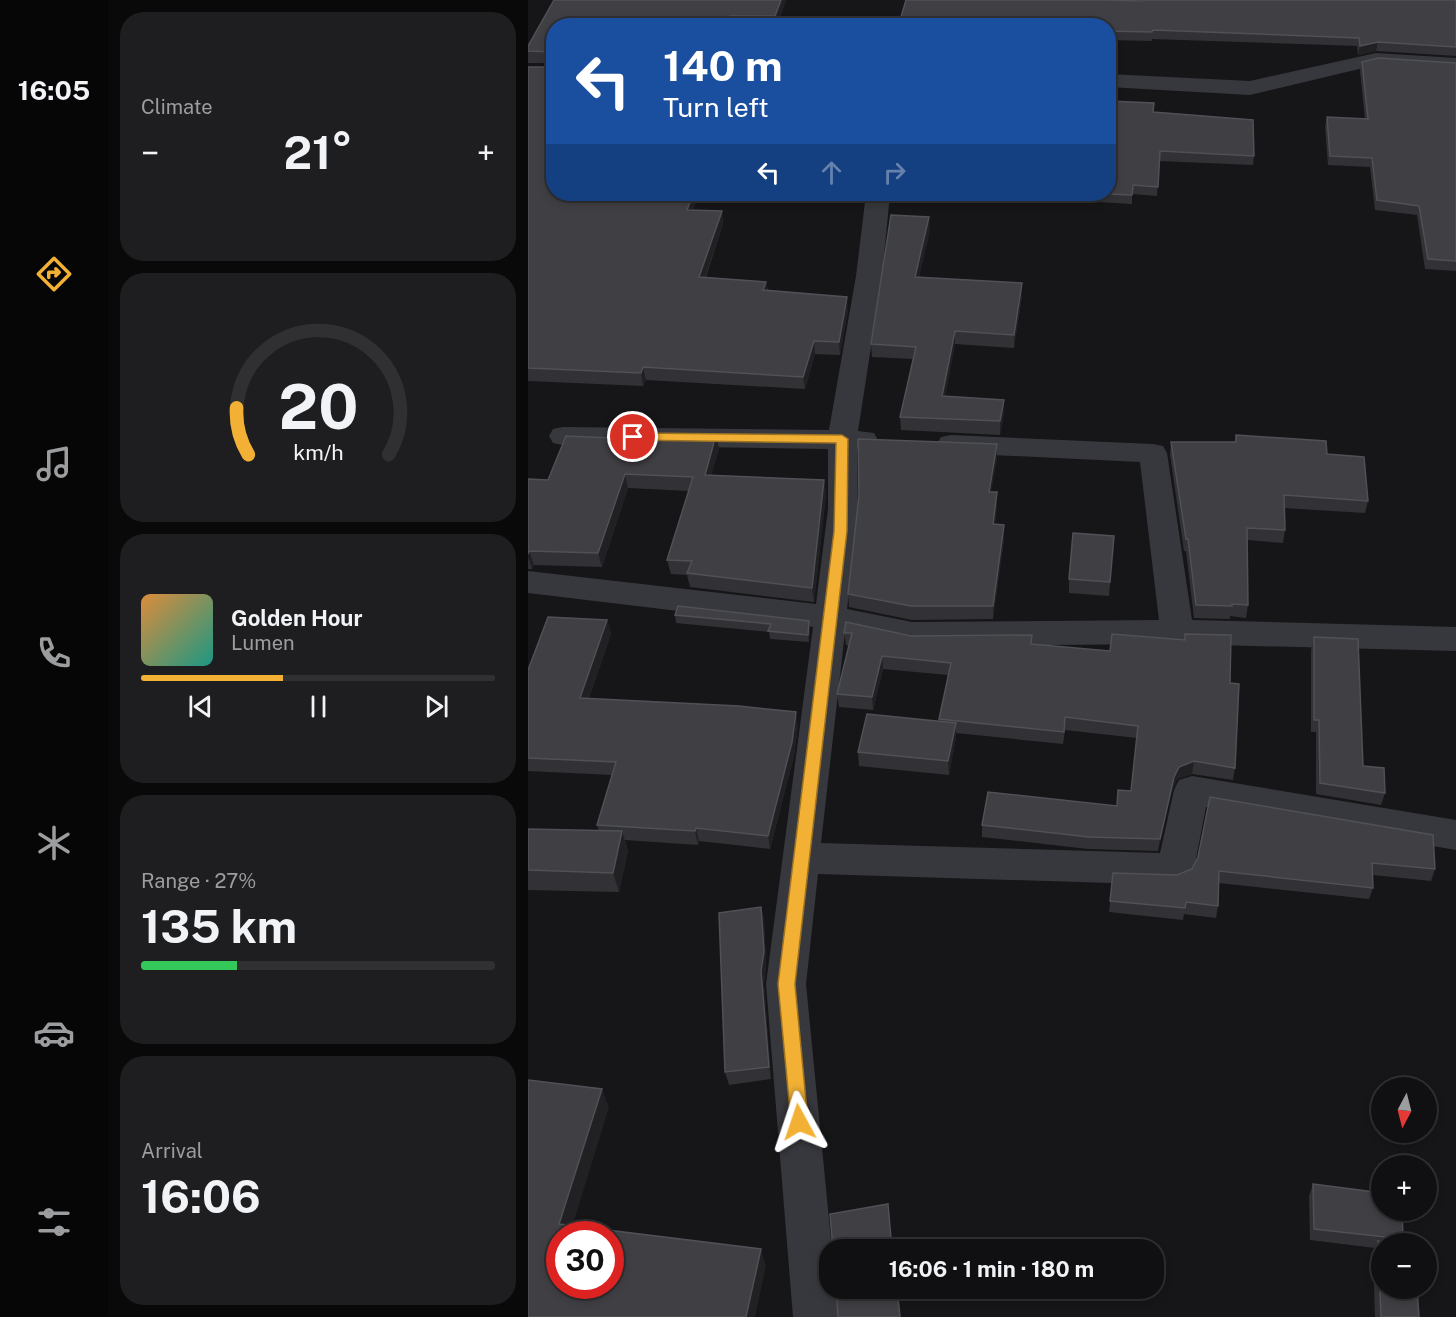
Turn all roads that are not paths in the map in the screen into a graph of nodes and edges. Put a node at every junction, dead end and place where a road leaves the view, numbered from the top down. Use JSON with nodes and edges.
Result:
{"nodes":[{"id":1,"x":1456,"y":64,"type":"edge"},
{"id":2,"x":1116,"y":80,"type":"edge"},
{"id":3,"x":877,"y":201,"type":"edge"},
{"id":4,"x":563,"y":436,"type":"edge"},
{"id":5,"x":842,"y":439,"type":"junction"},
{"id":6,"x":890,"y":441,"type":"edge"},
{"id":7,"x":926,"y":443,"type":"edge"},
{"id":8,"x":528,"y":582,"type":"edge"},
{"id":9,"x":831,"y":617,"type":"junction"},
{"id":10,"x":1177,"y":632,"type":"junction"},
{"id":11,"x":1456,"y":639,"type":"edge"},
{"id":12,"x":1456,"y":835,"type":"edge"},
{"id":13,"x":800,"y":858,"type":"junction"},
{"id":14,"x":816,"y":1317,"type":"edge"}],
"edges":[{"from":1,"to":2,"type":"street"},
{"from":3,"to":5,"type":"street"},
{"from":4,"to":5,"type":"street"},
{"from":5,"to":6,"type":"street"},
{"from":5,"to":9,"type":"street"},
{"from":7,"to":10,"type":"street"},
{"from":8,"to":9,"type":"street"},
{"from":9,"to":10,"type":"street"},
{"from":9,"to":13,"type":"street"},
{"from":10,"to":11,"type":"street"},
{"from":12,"to":13,"type":"street"},
{"from":13,"to":14,"type":"street"}]}
